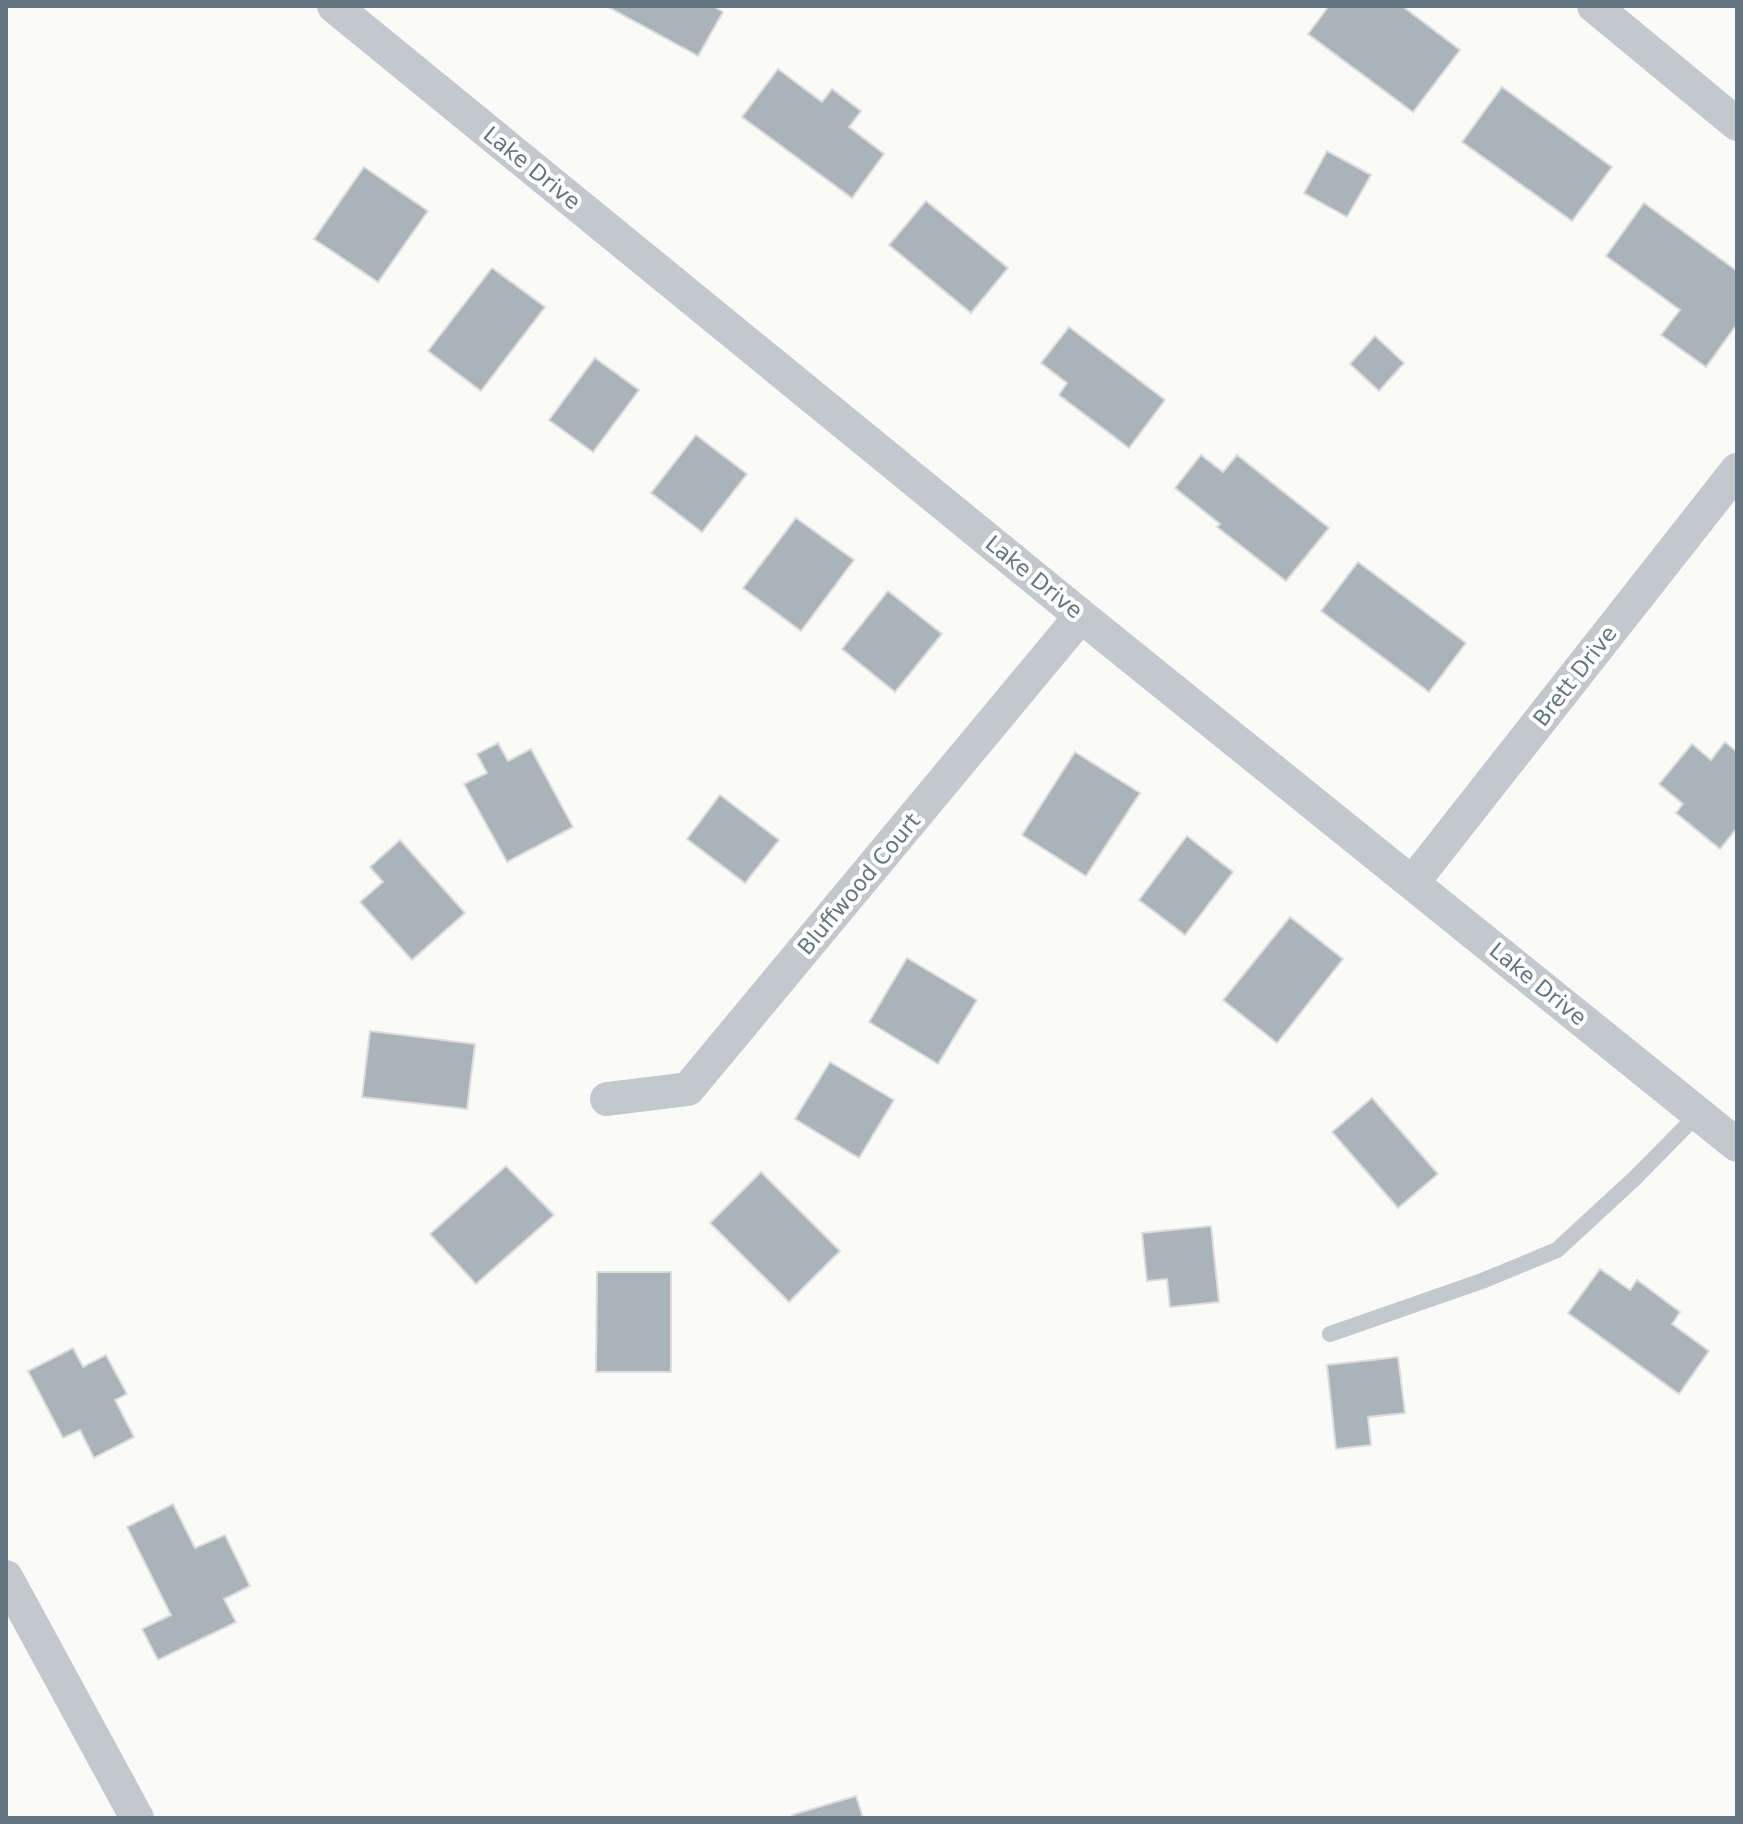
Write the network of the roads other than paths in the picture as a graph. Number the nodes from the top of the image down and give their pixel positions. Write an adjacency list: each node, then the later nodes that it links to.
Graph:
1 (334, 6): 5 (street, Lake Drive)
2 (1594, 6): 3 (street)
3 (1737, 124)
4 (1737, 470): 6 (street, Brett Drive)
5 (1081, 616): 6 (street, Lake Drive); 7 (street, Bluffwood Court)
6 (1413, 882): 8 (street, Lake Drive)
7 (607, 1099)
8 (1697, 1115): 9 (street, Lake Drive); 10 (lane)
9 (1737, 1145)
10 (1330, 1334)
11 (6, 1577): 12 (street)
12 (137, 1818)

